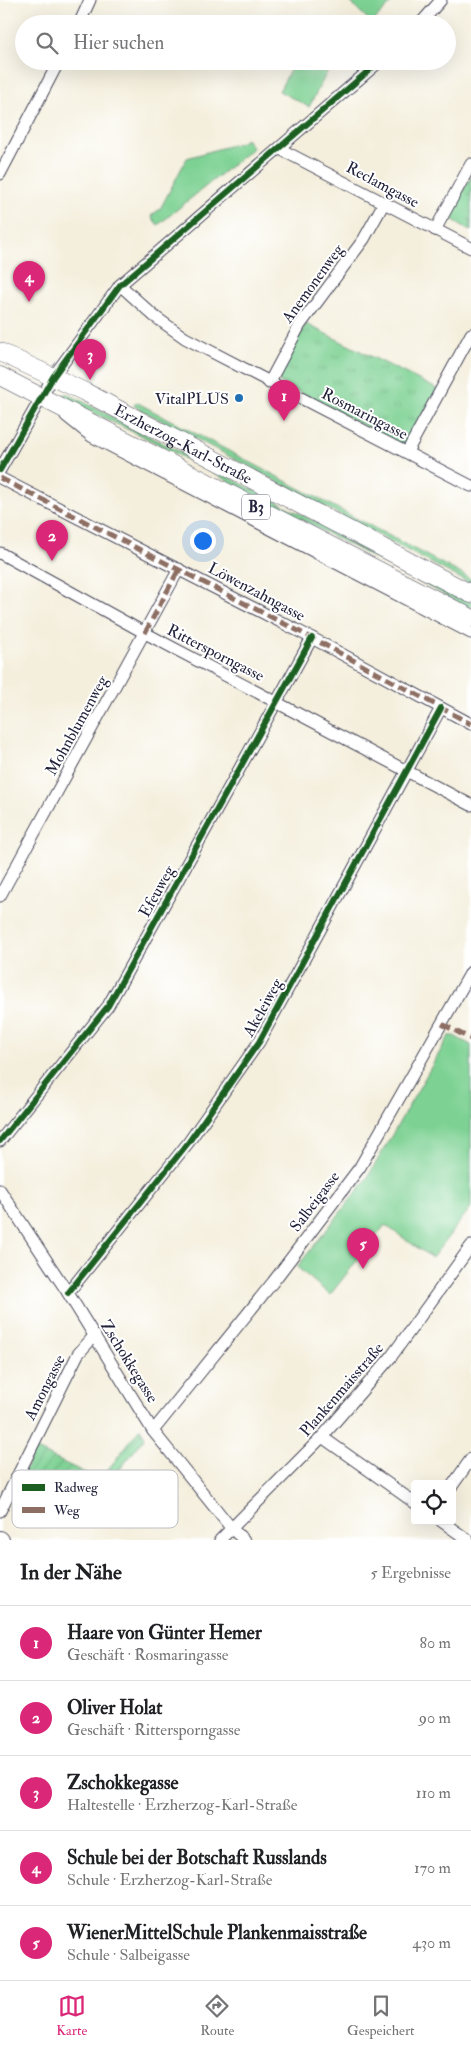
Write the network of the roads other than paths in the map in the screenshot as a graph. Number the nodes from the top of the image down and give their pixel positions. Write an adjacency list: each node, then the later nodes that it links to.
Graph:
1 (441, 0): 4 (street)
2 (86, 2): 3 (street)
3 (82, 15)
4 (428, 15)
5 (55, 70): 9 (street)
6 (370, 70): 7 (street)
7 (280, 148): 10 (street, Reclamgasse); 13 (street)
8 (471, 164): 11 (street)
9 (0, 174)
10 (384, 203): 11 (street, Reclamgasse); 18 (street, Anemonenweg)
11 (435, 230): 12 (street, Reclamgasse)
12 (471, 248)
13 (120, 285): 17 (street); 18 (street, Rosmaringasse)
14 (471, 334): 20 (street)
15 (0, 352): 17 (main road, Erzherzog-Karl-Straße / B3)
16 (0, 376): 19 (main road, Erzherzog-Karl-Straße / B3)
17 (53, 377): 19 (street); 26 (main road, Erzherzog-Karl-Straße / B3)
18 (269, 383): 20 (street, Rosmaringasse)
19 (41, 396): 21 (street); 27 (main road, Erzherzog-Karl-Straße / B3); 29 (street, Erzherzog-Karl-Straße)
20 (407, 452): 23 (street, Rosmaringasse)
21 (0, 470)
22 (0, 478): 25 (street, Löwenzahngasse)
23 (471, 486)
24 (0, 553): 28 (street, Rittersporngasse)
25 (179, 569): 28 (street, Mohnblumenweg); 30 (street, Löwenzahngasse)
26 (471, 594)
27 (471, 618)
28 (145, 633): 31 (street, Rittersporngasse); 36 (street, Mohnblumenweg)
29 (471, 633)
30 (312, 638): 31 (street, Efeuweg); 32 (street, Löwenzahngasse)
31 (277, 702): 34 (street, Rittersporngasse); 38 (street, Efeuweg)
32 (441, 708): 33 (street, Löwenzahngasse); 34 (street, Akeleiweg)
33 (471, 724)
34 (407, 772): 35 (street, Rittersporngasse); 41 (street, Akeleiweg)
35 (471, 805)
36 (0, 896)
37 (471, 972): 43 (street, Salbeigasse)
38 (0, 1141)
39 (0, 1190): 41 (street, Zschokkegasse)
40 (471, 1246): 44 (street, Plankenmaisstraße)
41 (68, 1293): 42 (street, Zschokkegasse)
42 (95, 1335): 43 (street, Zschokkegasse); 46 (street, Amongasse)
43 (154, 1431): 52 (street, Zschokkegasse)
44 (322, 1437): 49 (street); 52 (street, Plankenmaisstraße)
45 (471, 1459): 47 (street)
46 (20, 1470)
47 (456, 1480)
48 (12, 1487): 50 (street, Amongasse)
49 (411, 1500)
50 (0, 1511)
51 (447, 1525): 55 (street)
52 (232, 1529): 53 (street, Plankenmaisstraße); 54 (street, Zschokkegasse)
53 (220, 1540)
54 (244, 1540)
55 (468, 1540)

